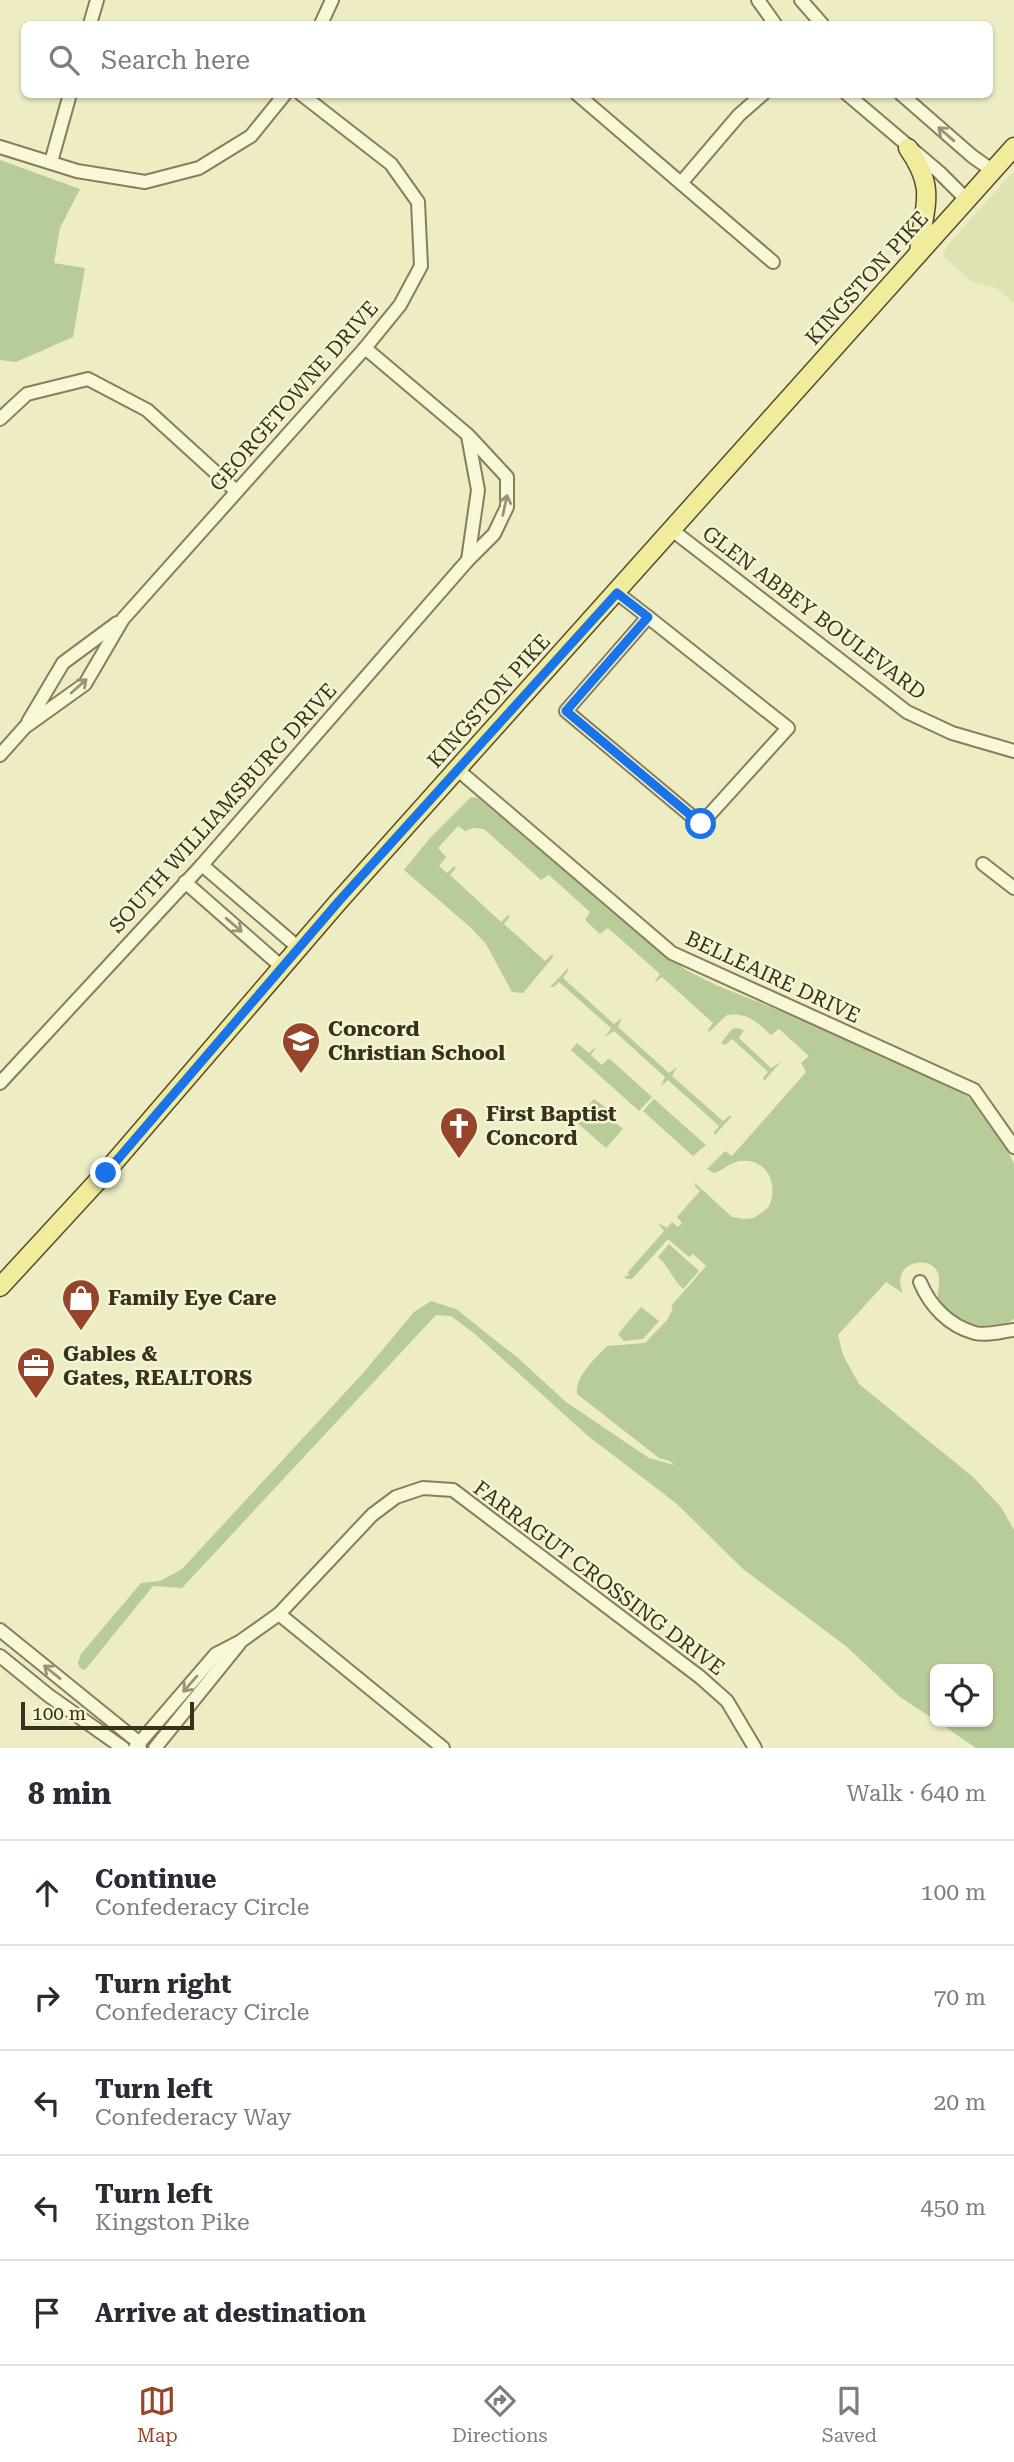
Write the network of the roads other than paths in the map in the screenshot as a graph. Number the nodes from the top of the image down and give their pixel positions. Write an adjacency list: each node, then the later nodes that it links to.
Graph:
1 (97, 0): 5 (street)
2 (332, 0): 6 (street)
3 (758, 0): 7 (street)
4 (801, 0): 8 (street)
5 (91, 21)
6 (322, 21)
7 (773, 21)
8 (819, 21)
9 (69, 98): 19 (street)
10 (282, 98): 19 (street)
11 (306, 98): 25 (street, GEORGETOWNE DRIVE)
12 (582, 98): 21 (street)
13 (759, 98): 21 (street)
14 (852, 98): 18 (street)
15 (906, 98): 20 (street, one-way to 15)
16 (0, 147): 19 (street)
17 (1014, 147): 20 (main road, KINGSTON PIKE)
18 (908, 148): 22 (street); 23 (main road)
19 (51, 162)
20 (993, 171): 22 (main road, KINGSTON PIKE)
21 (681, 183): 24 (street)
22 (967, 200): 23 (main road, KINGSTON PIKE)
23 (919, 253): 29 (main road, KINGSTON PIKE)
24 (773, 262)
25 (365, 348): 27 (street, SOUTH WILLIAMSBURG DRIVE); 28 (street, GEORGETOWNE DRIVE)
26 (0, 419): 28 (street)
27 (468, 435): 30 (street); 30 (street, SOUTH WILLIAMSBURG DRIVE, one-way to 27)
28 (236, 491): 33 (street, GEORGETOWNE DRIVE)
29 (672, 530): 31 (main road, KINGSTON PIKE); 35 (street, GLEN ABBEY BOULEVARD)
30 (468, 560): 39 (street, SOUTH WILLIAMSBURG DRIVE)
31 (617, 593): 32 (street); 37 (main road, KINGSTON PIKE)
32 (648, 617): 32 (street)
33 (123, 619): 34 (street, GEORGETOWNE DRIVE); 34 (street, GEORGETOWNE DRIVE, one-way to 33)
34 (25, 727): 36 (street, GEORGETOWNE DRIVE)
35 (1014, 751)
36 (0, 755)
37 (458, 770): 42 (main road, KINGSTON PIKE); 45 (street, BELLEAIRE DRIVE)
38 (983, 864): 41 (street)
39 (202, 865): 40 (street, SOUTH WILLIAMSBURG DRIVE); 42 (street)
40 (186, 882): 43 (street, one-way to 43); 44 (street, SOUTH WILLIAMSBURG DRIVE)
41 (1014, 888)
42 (300, 949): 43 (main road, KINGSTON PIKE)
43 (283, 968): 47 (main road, KINGSTON PIKE)
44 (1, 1081)
45 (1014, 1147)
46 (920, 1282): 48 (street)
47 (0, 1287)
48 (1014, 1330)
49 (279, 1614): 52 (street, FARRAGUT CROSSING DRIVE, one-way to 52); 56 (street); 57 (street, FARRAGUT CROSSING DRIVE)
50 (0, 1630): 53 (street, one-way to 50)
51 (0, 1656): 54 (street)
52 (176, 1711): 53 (street, FARRAGUT CROSSING DRIVE); 55 (street, FARRAGUT CROSSING DRIVE)
53 (138, 1747)
54 (123, 1748)
55 (155, 1748)
56 (443, 1748)
57 (755, 1748)

